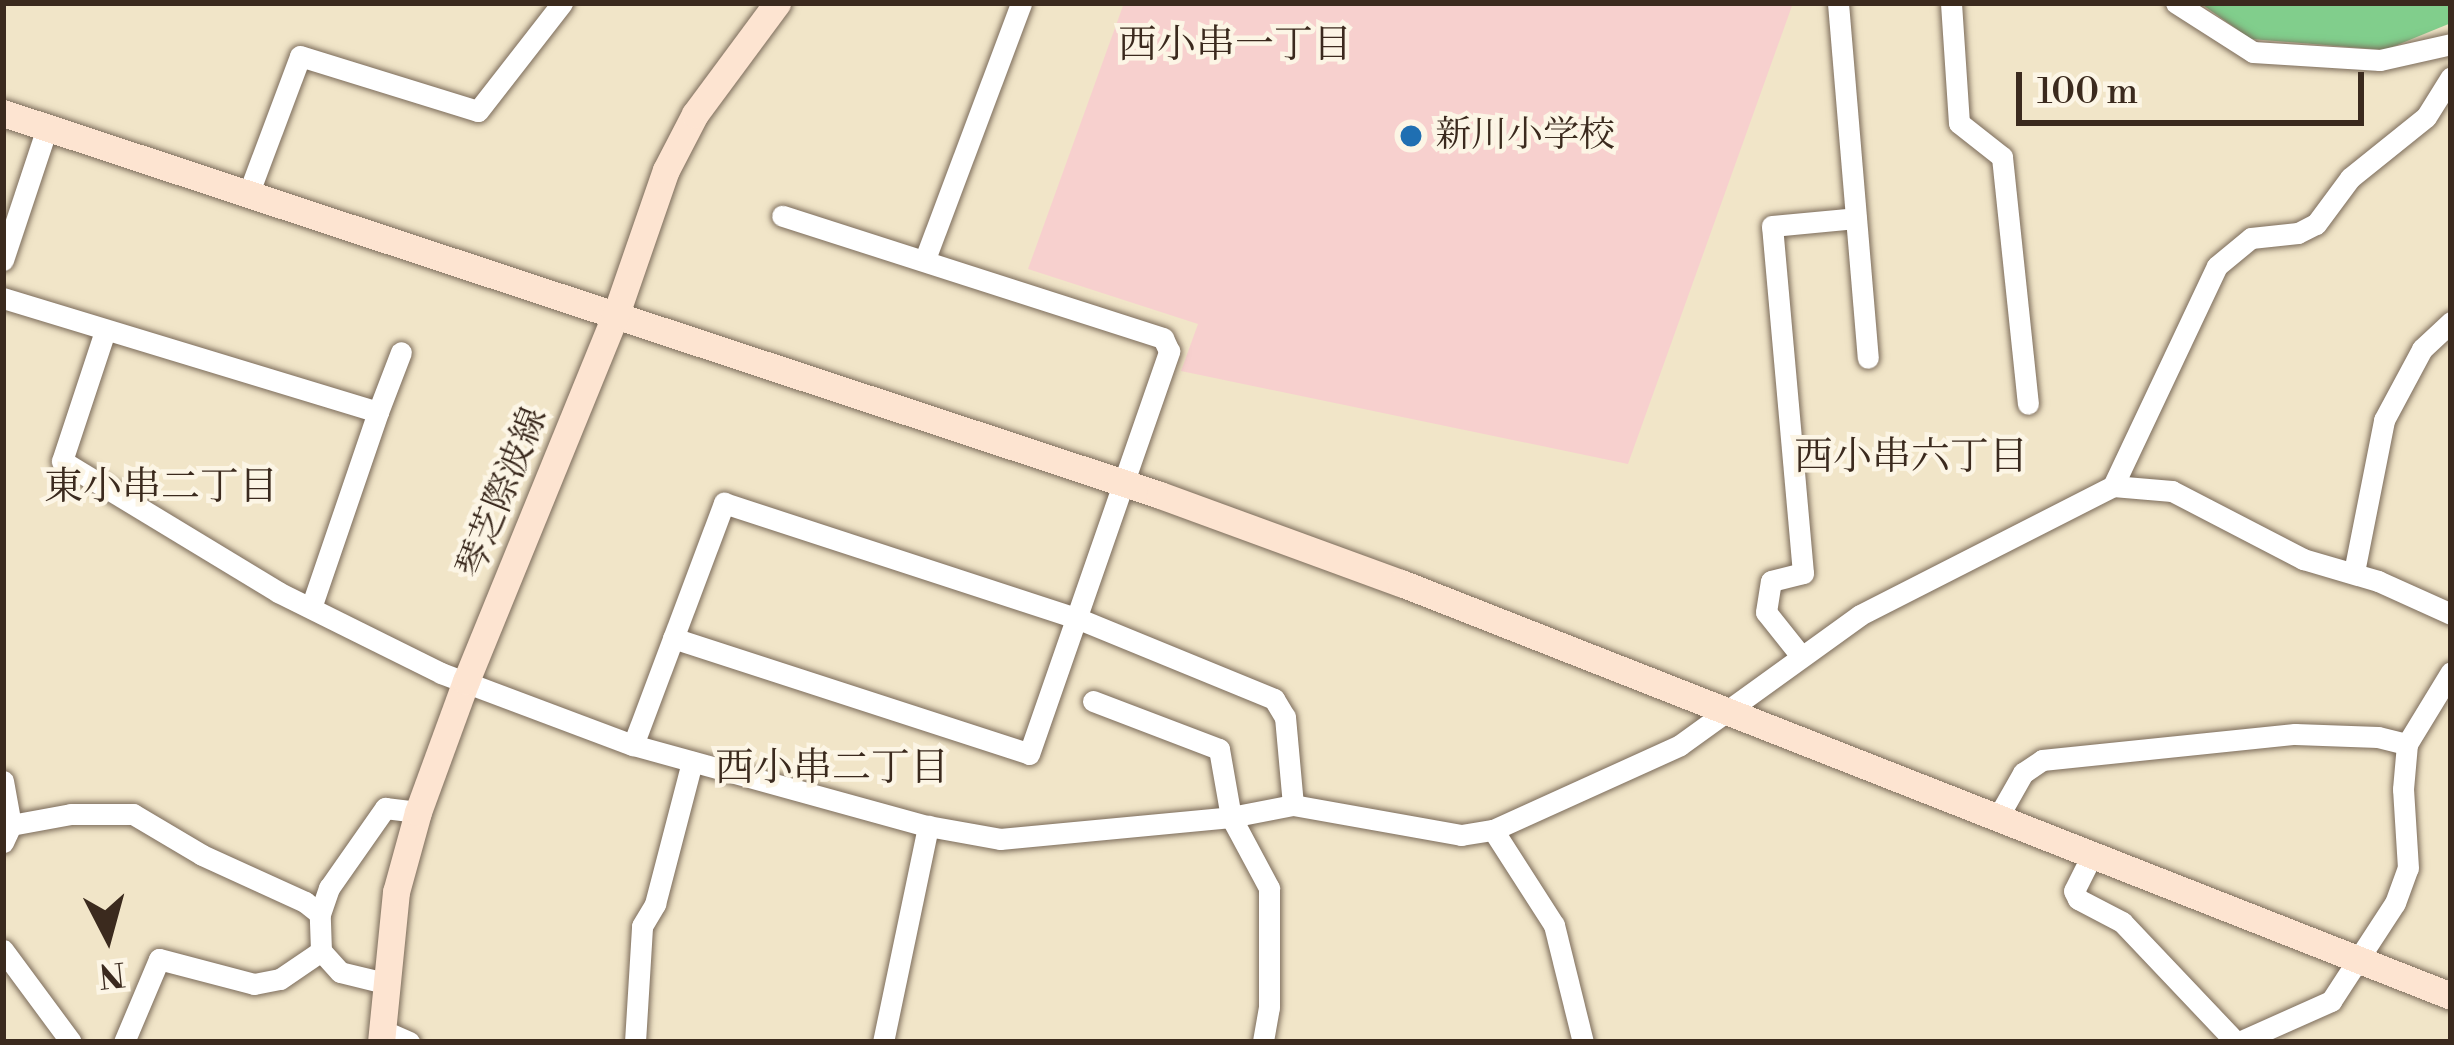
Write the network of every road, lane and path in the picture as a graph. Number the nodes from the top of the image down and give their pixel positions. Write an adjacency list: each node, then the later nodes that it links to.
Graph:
1 (562, 3): 11 (street)
2 (777, 3): 17 (street, 琴芝際波線)
3 (1021, 3): 14 (street)
4 (1838, 3): 13 (street)
5 (1951, 3): 22 (street)
6 (2176, 3): 7 (street)
7 (2451, 44)
8 (2451, 77): 25 (street)
9 (3, 113): 10 (street)
10 (47, 128): 11 (street); 15 (street)
11 (249, 192): 17 (street)
12 (782, 216): 14 (street)
13 (1856, 218): 21 (street); 31 (street)
14 (925, 259): 24 (street)
15 (3, 260)
16 (3, 298): 19 (street)
17 (616, 314): 24 (street); 33 (street, 琴芝際波線)
18 (2451, 322): 26 (street)
19 (105, 331): 23 (street); 27 (street)
20 (401, 352): 23 (street)
21 (1868, 358)
22 (2028, 404)
23 (378, 412): 27 (street)
24 (1125, 484): 29 (street); 35 (street)
25 (2113, 486): 26 (street); 31 (street)
26 (2354, 572): 28 (street)
27 (310, 608): 33 (street)
28 (2451, 614)
29 (1079, 619): 30 (street); 30 (street); 40 (street)
30 (673, 638): 37 (street)
31 (1801, 656): 35 (street)
32 (2451, 672): 36 (street)
33 (466, 681): 37 (street); 41 (street, 琴芝際波線)
34 (1093, 701): 42 (street)
35 (1726, 713): 43 (street); 45 (street)
36 (2407, 744): 43 (street); 51 (street)
37 (633, 745): 38 (street)
38 (692, 762): 44 (street); 58 (street)
39 (3, 781): 46 (street)
40 (1293, 805): 42 (street); 45 (street)
41 (418, 812): 48 (street); 52 (street, 琴芝際波線)
42 (1231, 817): 44 (street); 60 (street)
43 (1997, 817): 47 (street)
44 (928, 826): 59 (street)
45 (1493, 830): 61 (street)
46 (7, 833): 48 (street)
47 (2092, 855): 51 (street); 62 (street)
48 (320, 914): 50 (street)
49 (3, 950): 55 (street)
50 (321, 951): 52 (street); 56 (street)
51 (2361, 960): 53 (street); 62 (street)
52 (385, 982): 54 (street, 琴芝際波線)
53 (2451, 997)
54 (381, 1036): 57 (street)
55 (71, 1042)
56 (124, 1042)
57 (409, 1042)
58 (635, 1042)
59 (883, 1042)
60 (1263, 1042)
61 (1583, 1042)
62 (2237, 1042)

